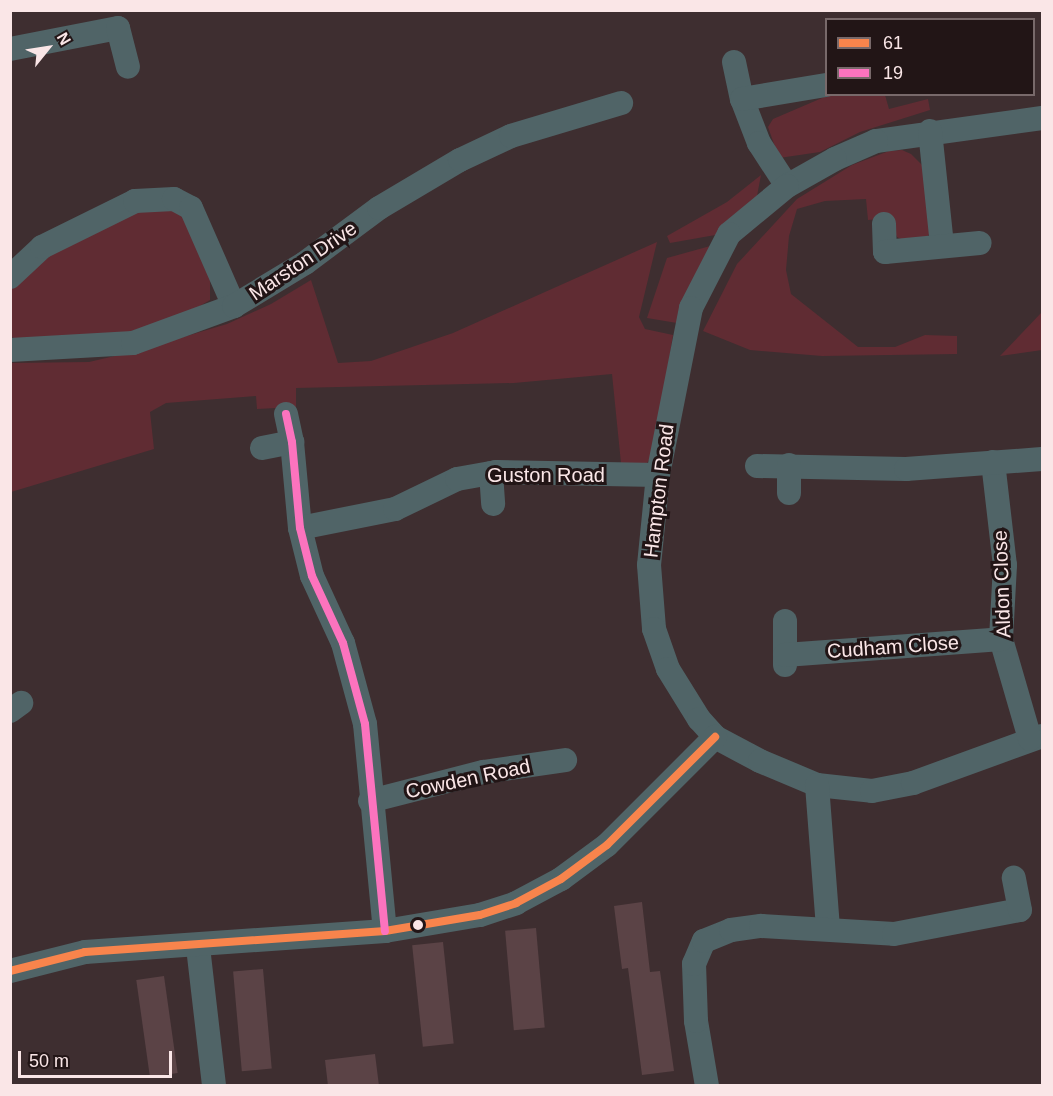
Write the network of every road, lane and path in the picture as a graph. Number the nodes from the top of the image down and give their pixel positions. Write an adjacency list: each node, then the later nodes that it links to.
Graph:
1 (10, 49): 3 (street)
2 (734, 62): 5 (street)
3 (128, 67)
4 (825, 85): 5 (street)
5 (742, 99): 9 (street)
6 (621, 103): 14 (street, Marston Drive)
7 (1042, 118): 8 (street, Hampton Road)
8 (930, 131): 9 (street, Hampton Road); 12 (street)
9 (787, 186): 24 (street, Hampton Road)
10 (884, 224): 12 (street)
11 (980, 243): 12 (street)
12 (942, 245)
13 (10, 277): 14 (street)
14 (234, 306): 15 (street, Marston Drive)
15 (10, 350)
16 (286, 414): 17 (street)
17 (292, 442): 18 (street); 27 (street)
18 (262, 448)
19 (1042, 459): 20 (street)
20 (993, 462): 21 (street); 29 (street, Aldon Close)
21 (789, 465): 22 (street); 25 (street)
22 (757, 466)
23 (492, 473): 24 (street, Guston Road); 26 (street); 27 (street, Guston Road)
24 (657, 475): 30 (street, Hampton Road)
25 (789, 493)
26 (493, 504)
27 (300, 528): 34 (street)
28 (785, 621): 29 (street, Cudham Close)
29 (1001, 639): 31 (street, Aldon Close)
30 (715, 737): 33 (street, Hampton Road); 37 (street)
31 (1036, 737): 33 (street, Hampton Road)
32 (565, 760): 34 (street, Cowden Road)
33 (817, 785): 36 (street)
34 (370, 801): 37 (street)
35 (1014, 878): 36 (street)
36 (828, 927): 41 (street)
37 (385, 931): 38 (street)
38 (198, 947): 39 (street); 40 (street)
39 (10, 971)
40 (214, 1086)
41 (707, 1086)

